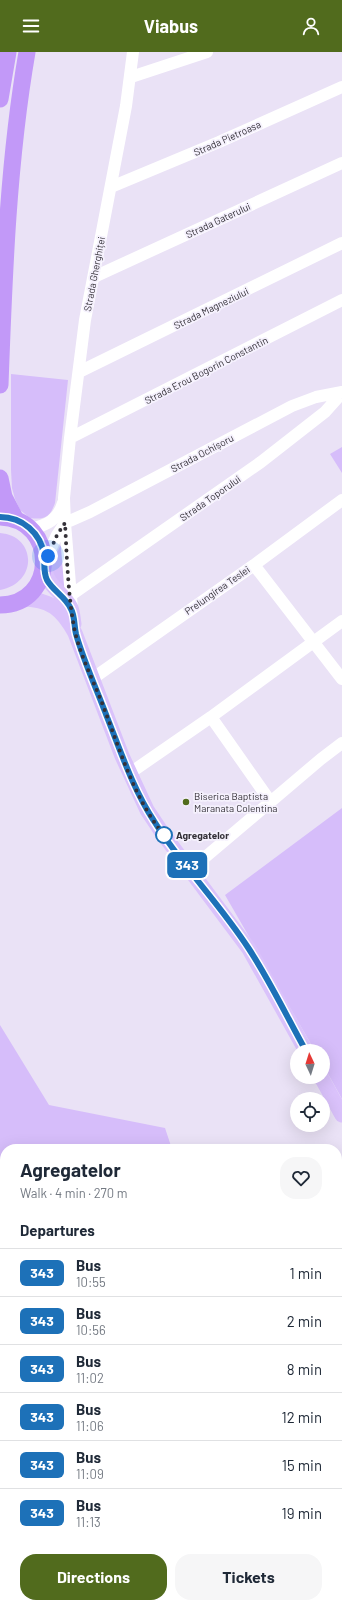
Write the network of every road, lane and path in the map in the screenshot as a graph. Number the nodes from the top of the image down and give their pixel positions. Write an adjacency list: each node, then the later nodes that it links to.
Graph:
1 (8, 52): 7 (highway)
2 (27, 52): 14 (highway)
3 (133, 52): 5 (street, Strada Gherghiței)
4 (207, 52): 5 (street)
5 (130, 77): 9 (street, Strada Gherghiței)
6 (342, 87): 9 (street, Strada Pietroasa)
7 (0, 99)
8 (342, 163): 11 (street, Strada Gaterului)
9 (111, 187): 11 (street, Strada Gherghiței)
10 (342, 243): 13 (street, Strada Magneziului)
11 (94, 277): 13 (street, Strada Gherghiței)
12 (342, 300): 16 (street, Strada Erou Bogorin Constantin)
13 (79, 372): 16 (street, Strada Gherghiței)
14 (0, 385)
15 (342, 392): 21 (street, Strada Ochișoru); 25 (street, Strada Toporului)
16 (70, 438): 18 (street, Strada Gherghiței)
17 (0, 478): 20 (highway)
18 (64, 498): 21 (street, Strada Gherghiței); 22 (street, Strada Gherghiței)
19 (342, 500): 24 (street, Prelungirea Teslei)
20 (8, 518): 22 (highway)
21 (65, 523): 23 (street); 25 (street, Strada Gherghiței)
22 (31, 529): 23 (highway)
23 (44, 565): 26 (highway); 28 (main road, Strada Gherghiței)
24 (254, 565): 31 (street); 32 (street, Prelungirea Teslei)
25 (71, 595): 28 (street, Strada Gherghiței)
26 (22, 599): 27 (highway); 30 (main road, Strada Gherghiței)
27 (0, 605)
28 (72, 610): 30 (main road, Strada Gherghiței)
29 (342, 621): 31 (street)
30 (75, 633): 32 (main road, Strada Gherghiței)
31 (314, 642): 33 (street); 34 (street)
32 (92, 679): 36 (main road, Strada Gherghiței)
33 (342, 679)
34 (211, 717): 36 (street); 37 (street)
35 (342, 743): 37 (street)
36 (130, 773): 38 (main road, Strada Gherghiței)
37 (270, 801): 38 (street)
38 (190, 870): 39 (main road, Strada Gherghiței)
39 (302, 1044)
40 (325, 1084): 41 (main road)
41 (342, 1115)

